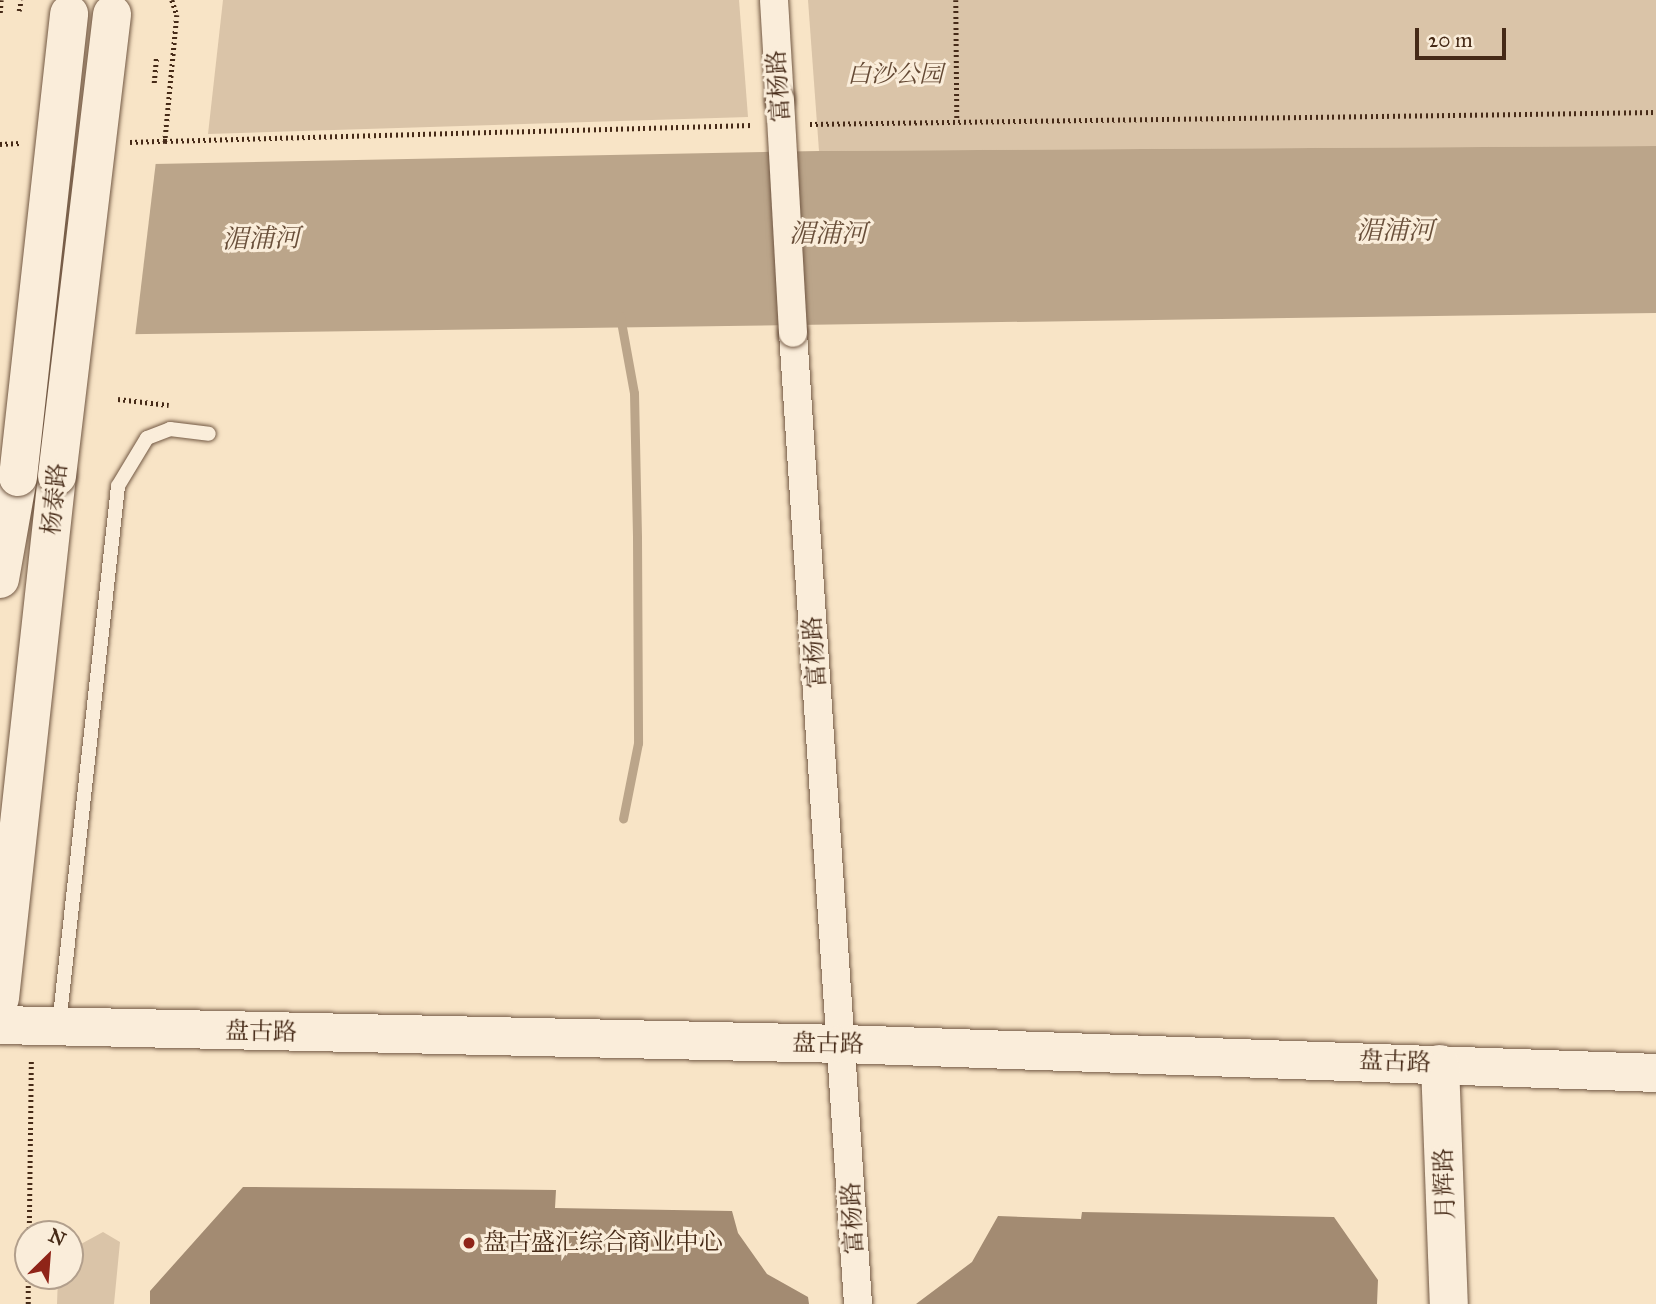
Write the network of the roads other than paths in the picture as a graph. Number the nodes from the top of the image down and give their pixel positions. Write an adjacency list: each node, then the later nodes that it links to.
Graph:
1 (774, 0): 9 (street, 富杨路, bridge)
2 (69, 7): 5 (street, 杨泰路, bridge)
3 (113, 7): 6 (street, 杨泰路, bridge)
4 (209, 434): 8 (lane)
5 (0, 579)
6 (0, 998)
7 (0, 1025): 8 (street, 盘古路)
8 (59, 1027): 9 (street, 盘古路)
9 (843, 1044): 10 (street, 盘古路); 12 (street, 富杨路)
10 (1440, 1064): 11 (street, 盘古路); 13 (street, 月辉路)
11 (1656, 1073)
12 (858, 1304)
13 (1449, 1304)

